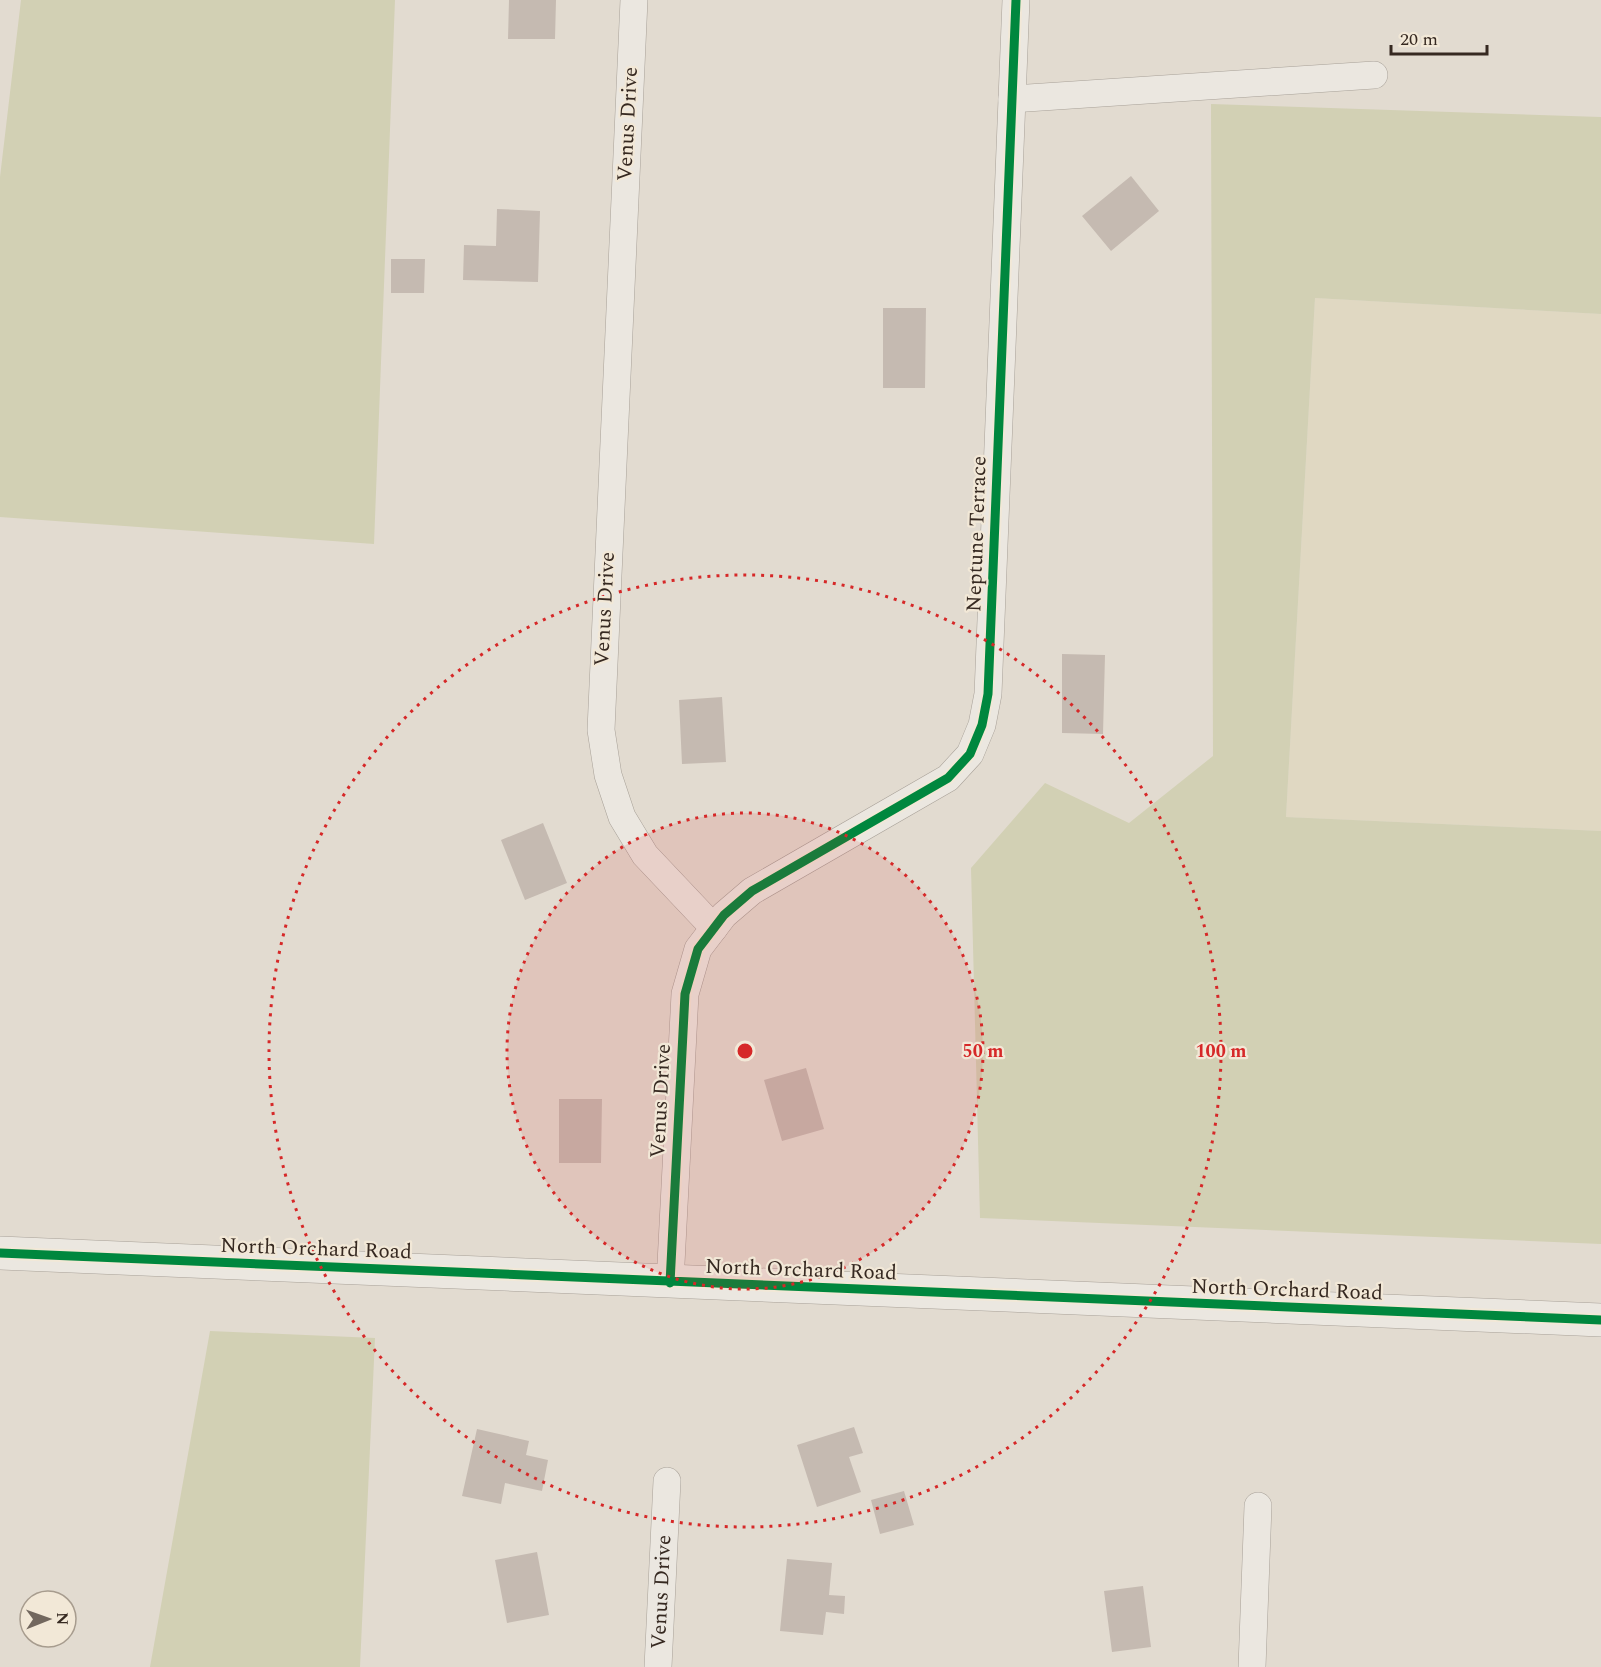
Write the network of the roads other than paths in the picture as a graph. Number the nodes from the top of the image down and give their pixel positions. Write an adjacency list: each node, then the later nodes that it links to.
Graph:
1 (634, 0): 5 (street, Venus Drive)
2 (1016, 0): 4 (street, Neptune Terrace)
3 (1374, 75): 4 (street)
4 (1012, 99): 5 (street, Neptune Terrace)
5 (714, 928): 7 (street, Venus Drive)
6 (0, 1253): 7 (street, North Orchard Road)
7 (670, 1283): 8 (street, North Orchard Road)
8 (1601, 1320)
9 (667, 1482): 11 (street, Venus Drive)
10 (1258, 1506): 12 (street)
11 (658, 1667)
12 (1252, 1667)

